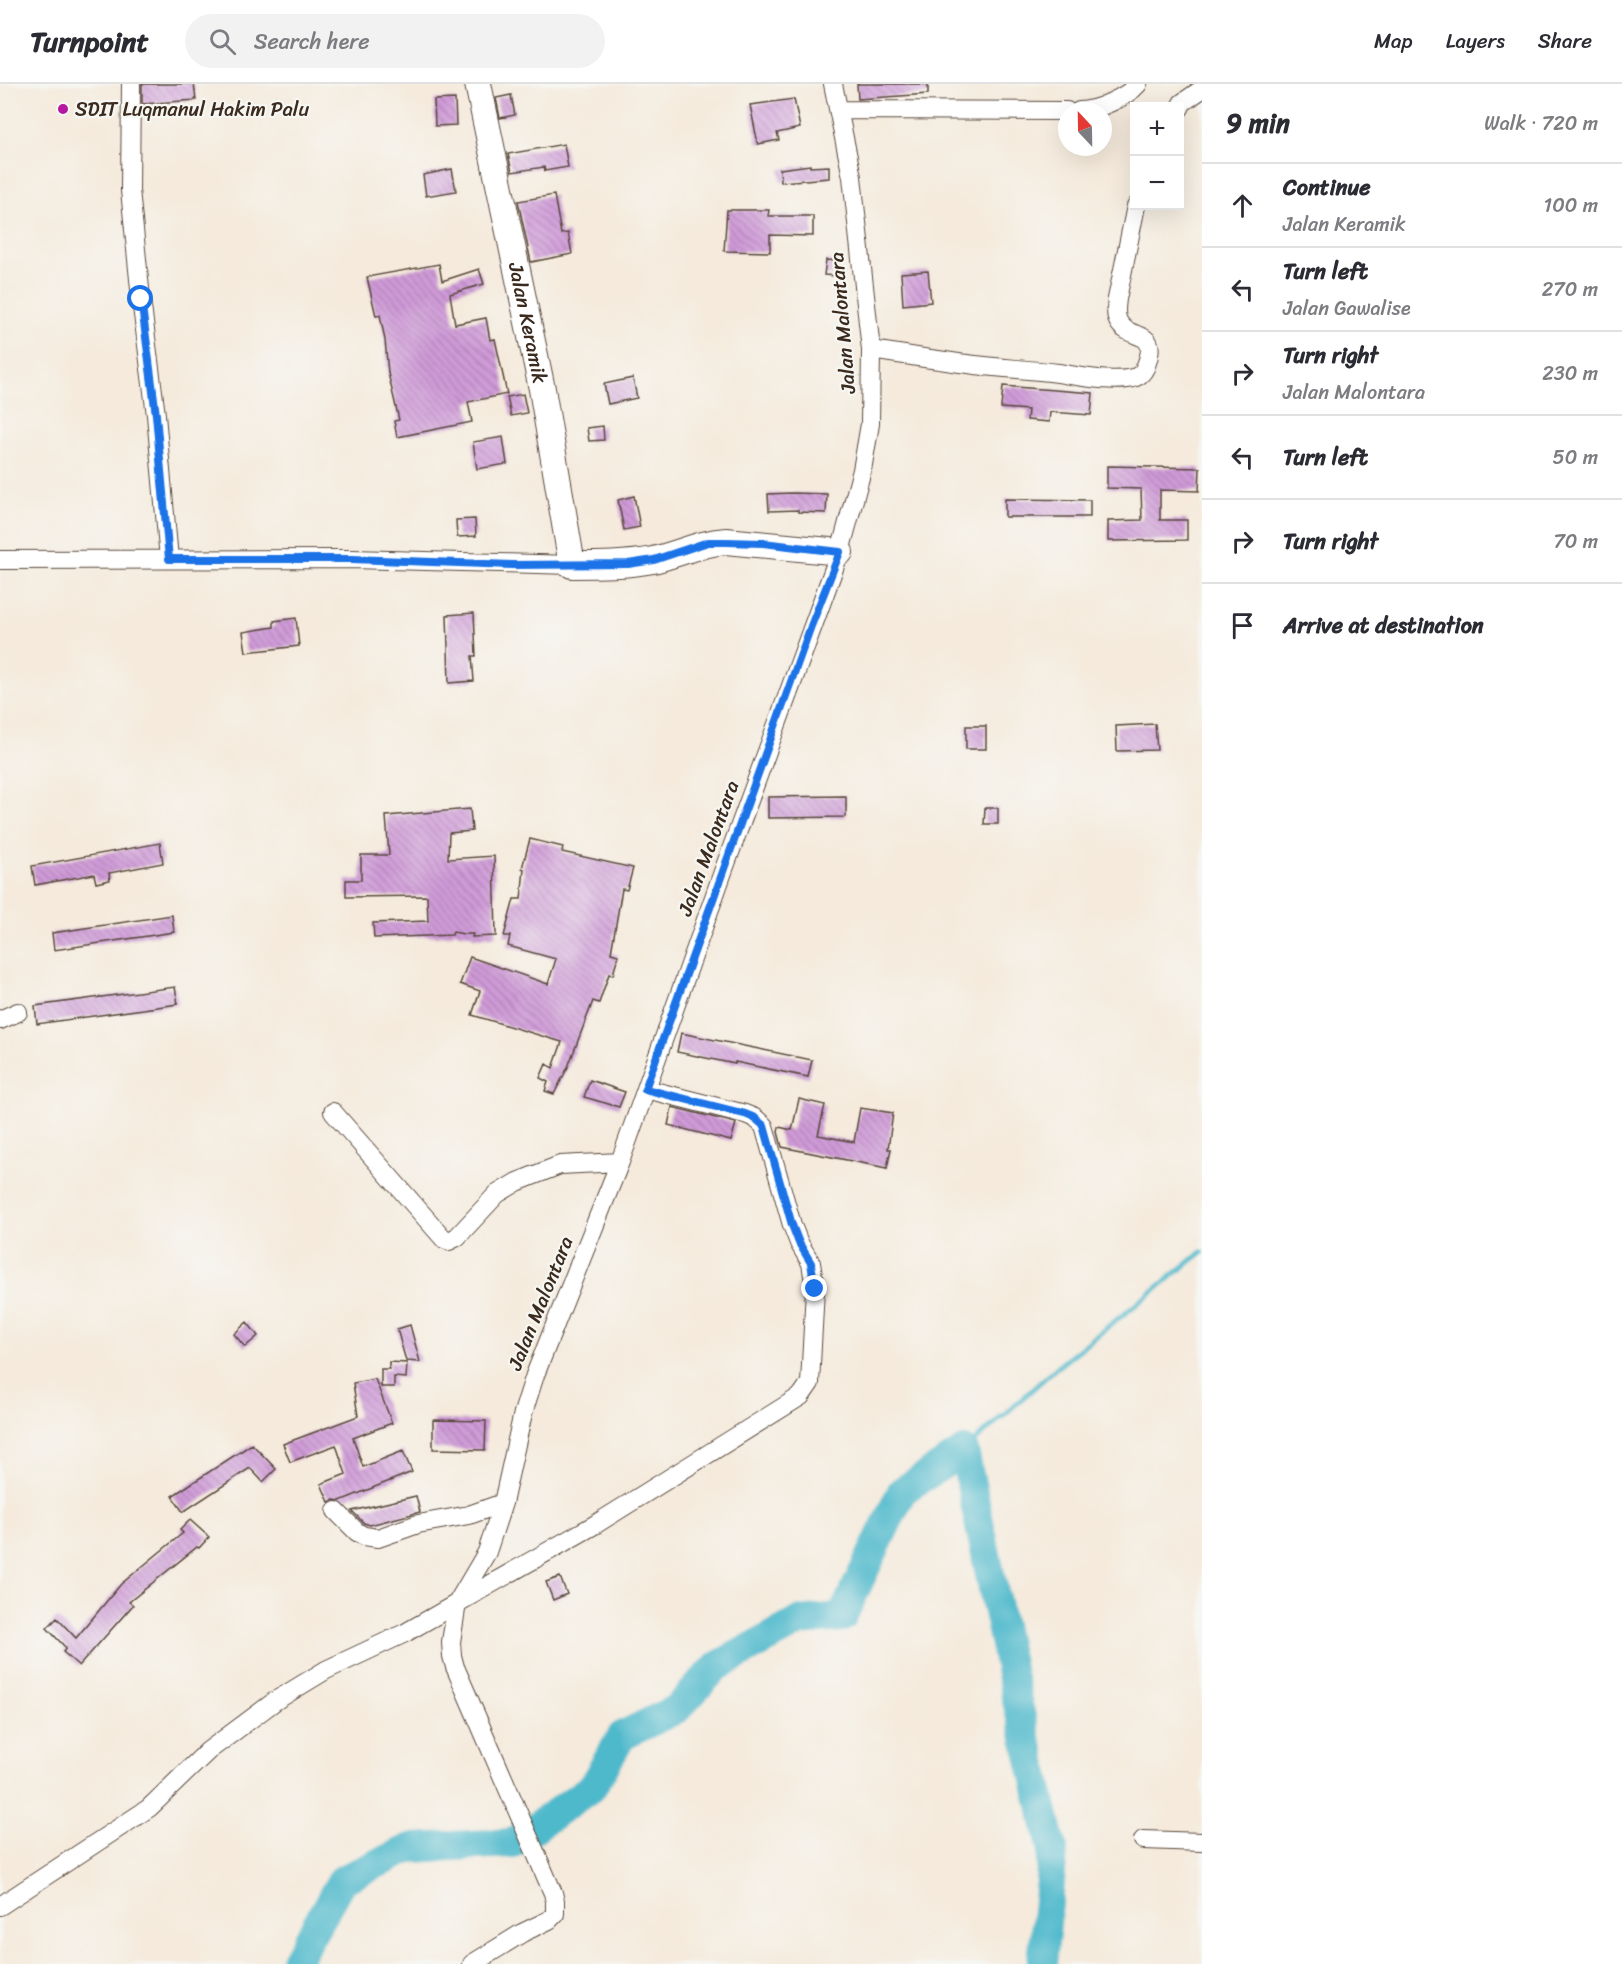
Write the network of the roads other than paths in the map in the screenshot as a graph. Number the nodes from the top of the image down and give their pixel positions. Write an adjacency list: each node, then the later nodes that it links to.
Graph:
1 (131, 84): 13 (street)
2 (478, 84): 15 (street, Jalan Keramik)
3 (832, 84): 8 (street, Jalan Malontara)
4 (1138, 84): 6 (street)
5 (1202, 89): 7 (street)
6 (1110, 102)
7 (1183, 102)
8 (839, 110): 9 (street); 11 (street, Jalan Malontara)
9 (1058, 111)
10 (1135, 210): 11 (street)
11 (871, 350): 12 (street, Jalan Malontara)
12 (840, 552): 15 (street); 18 (street, Jalan Malontara)
13 (169, 559): 14 (street); 15 (street)
14 (0, 560)
15 (572, 565)
16 (18, 1012): 17 (street)
17 (0, 1020)
18 (645, 1089): 20 (street, Jalan Malontara); 23 (street)
19 (333, 1112): 20 (street)
20 (620, 1162): 21 (street, Jalan Malontara)
21 (503, 1503): 22 (street); 23 (street, Jalan Malontara)
22 (336, 1511)
23 (457, 1604): 26 (street); 27 (street)
24 (1143, 1840): 25 (street)
25 (1202, 1842)
26 (0, 1906)
27 (472, 1964)

